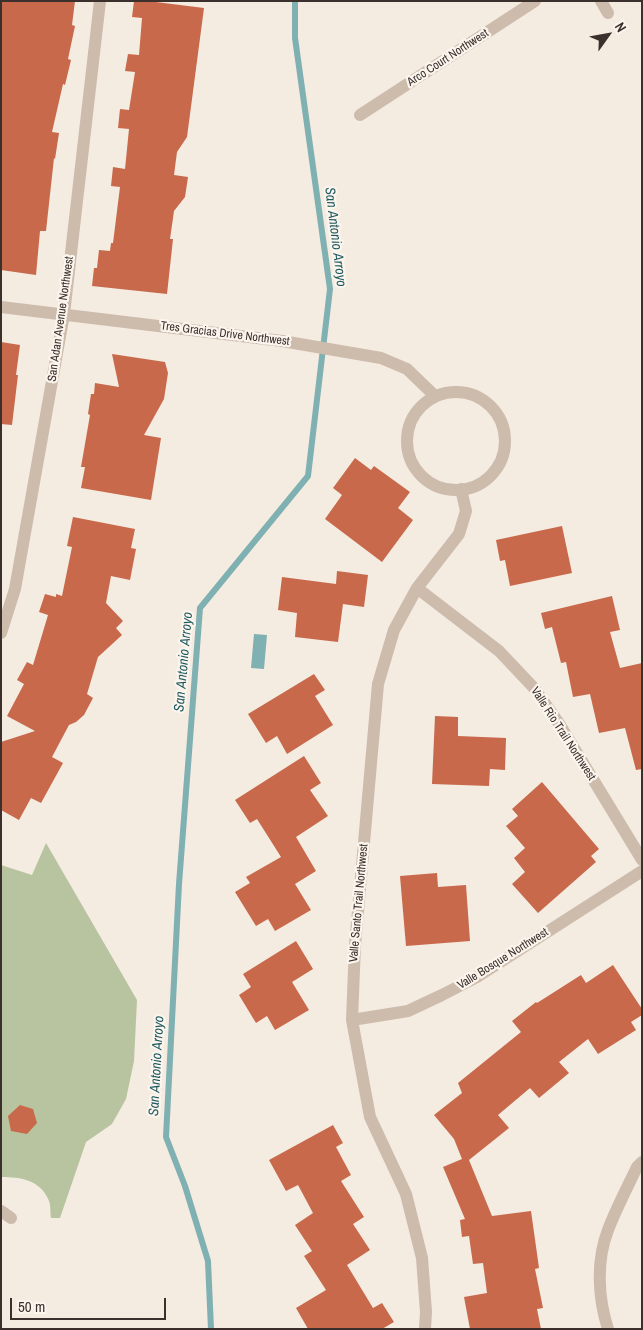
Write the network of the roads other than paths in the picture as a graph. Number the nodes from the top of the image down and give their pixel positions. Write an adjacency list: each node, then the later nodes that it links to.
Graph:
1 (100, 1): 7 (street, San Adan Avenue Northwest)
2 (535, 1): 5 (street, Arco Court Northwest)
3 (601, 1): 4 (street)
4 (608, 13)
5 (360, 115)
6 (1, 307): 7 (street, Tres Gracias Drive Northwest)
7 (64, 314): 8 (street, Tres Gracias Drive Northwest); 11 (street, San Adan Avenue Northwest)
8 (435, 396): 9 (street); 9 (street)
9 (461, 490): 10 (street, Valle Santo Trail Northwest)
10 (417, 588): 12 (street, Valle Rio Trail Northwest); 14 (street, Valle Santo Trail Northwest)
11 (1, 633)
12 (642, 860)
13 (642, 871): 14 (street, Valle Bosque Northwest)
14 (352, 1020): 16 (street, Valle Santo Trail Northwest)
15 (642, 1162): 17 (street)
16 (425, 1329)
17 (608, 1329)

